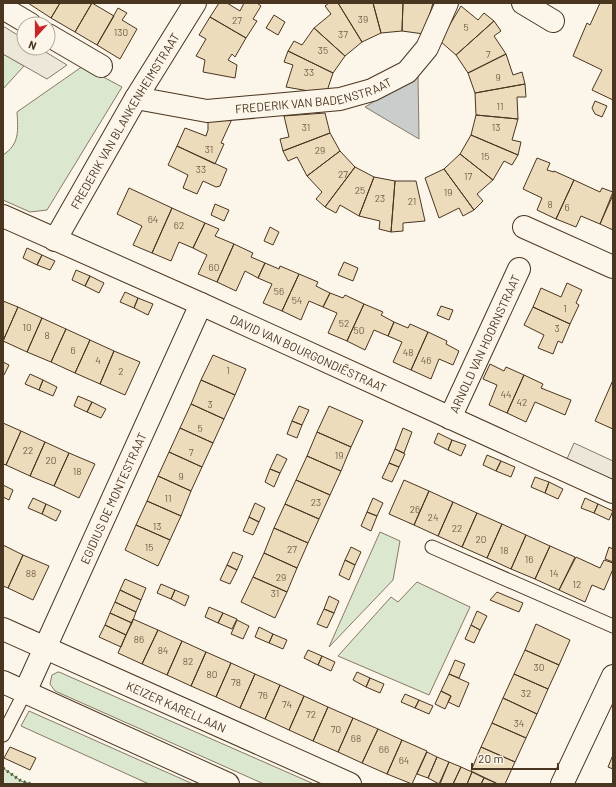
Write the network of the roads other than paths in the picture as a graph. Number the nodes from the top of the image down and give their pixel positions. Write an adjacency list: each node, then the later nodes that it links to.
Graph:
1 (195, 3): 9 (street, FREDERIK VAN BLANKENHEIMSTRAAT)
2 (447, 3): 9 (street, FREDERIK VAN BADENSTRAAT)
3 (522, 3): 6 (street)
4 (3, 8): 5 (street)
5 (16, 16)
6 (553, 21)
7 (56, 40): 8 (street)
8 (101, 66)
9 (136, 98): 12 (street, FREDERIK VAN BLANKENHEIMSTRAAT)
10 (3, 216): 12 (street, DAVID VAN BOURGONDIËSTRAAT)
11 (524, 227): 13 (street)
12 (55, 240): 15 (street, DAVID VAN BOURGONDIËSTRAAT)
13 (613, 267)
14 (519, 269): 16 (street, ARNOLD VAN HOORNSTRAAT)
15 (201, 304): 16 (street, DAVID VAN BOURGONDIËSTRAAT); 21 (street, EGIDIUS DE MONTESTRAAT)
16 (450, 418): 17 (street, DAVID VAN BOURGONDIËSTRAAT)
17 (613, 492)
18 (432, 547): 19 (lane)
19 (613, 626)
20 (3, 629): 21 (street, KEIZER KARELLAAN)
21 (45, 648): 24 (street, EGIDIUS DE MONTESTRAAT); 27 (street, KEIZER KARELLAAN)
22 (613, 676): 28 (street)
23 (3, 682): 24 (street)
24 (25, 692): 25 (lane); 26 (street)
25 (3, 735)
26 (228, 784)
27 (350, 784)
28 (562, 784)

